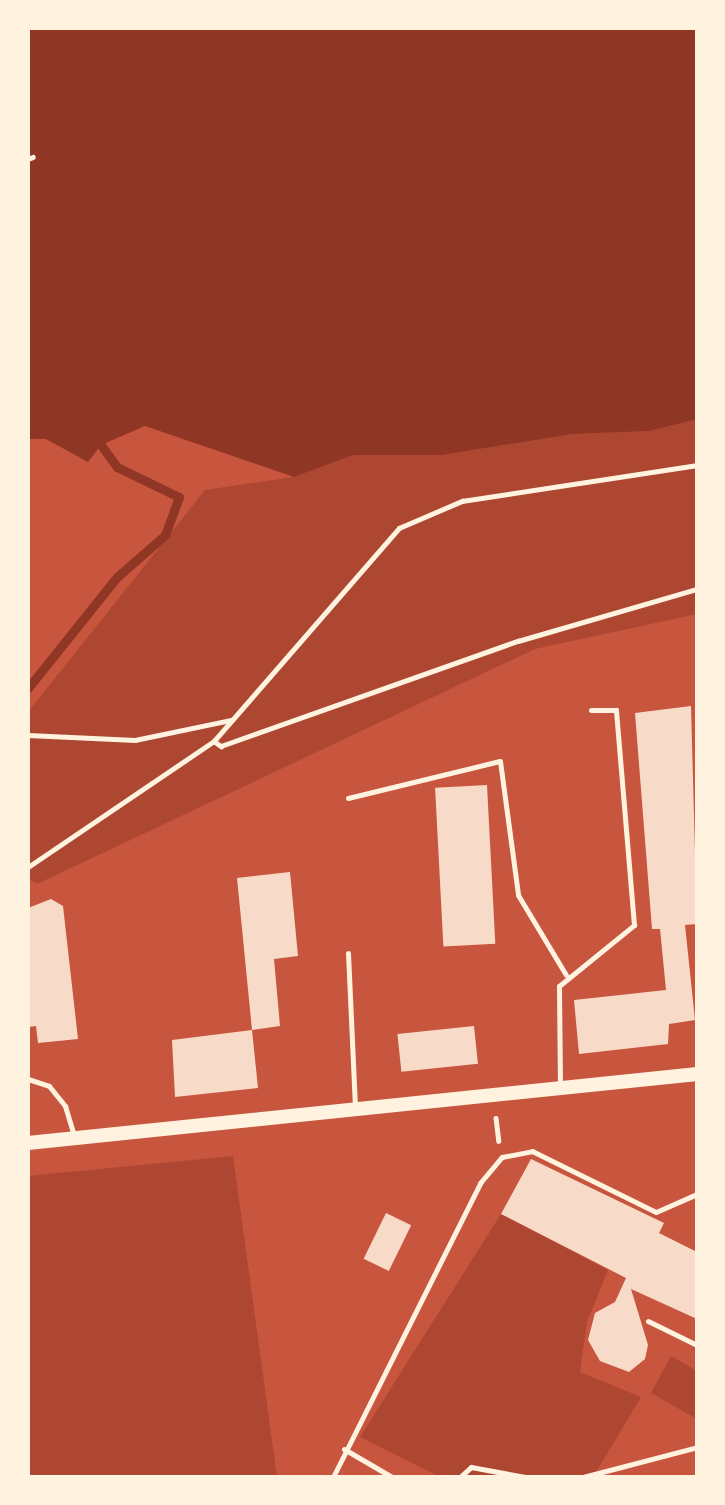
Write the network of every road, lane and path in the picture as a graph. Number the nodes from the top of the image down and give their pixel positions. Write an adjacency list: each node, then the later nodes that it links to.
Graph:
1 (697, 465): 4 (path)
2 (697, 589): 6 (path)
3 (591, 710): 10 (lane)
4 (232, 720): 5 (path); 6 (path)
5 (30, 735)
6 (214, 741): 8 (path)
7 (348, 798): 10 (lane)
8 (28, 867)
9 (348, 953): 14 (lane)
10 (566, 975): 13 (lane)
11 (697, 1074): 13 (main road)
12 (28, 1079): 15 (lane)
13 (560, 1088): 14 (main road)
14 (355, 1108): 15 (main road)
15 (75, 1138): 16 (main road)
16 (28, 1143)
17 (697, 1194): 21 (lane)
18 (648, 1321): 19 (lane)
19 (697, 1345)
20 (697, 1447): 26 (lane)
21 (344, 1449): 22 (lane); 23 (lane)
22 (333, 1477)
23 (392, 1477)
24 (460, 1477): 25 (lane)
25 (525, 1477)
26 (583, 1477)

